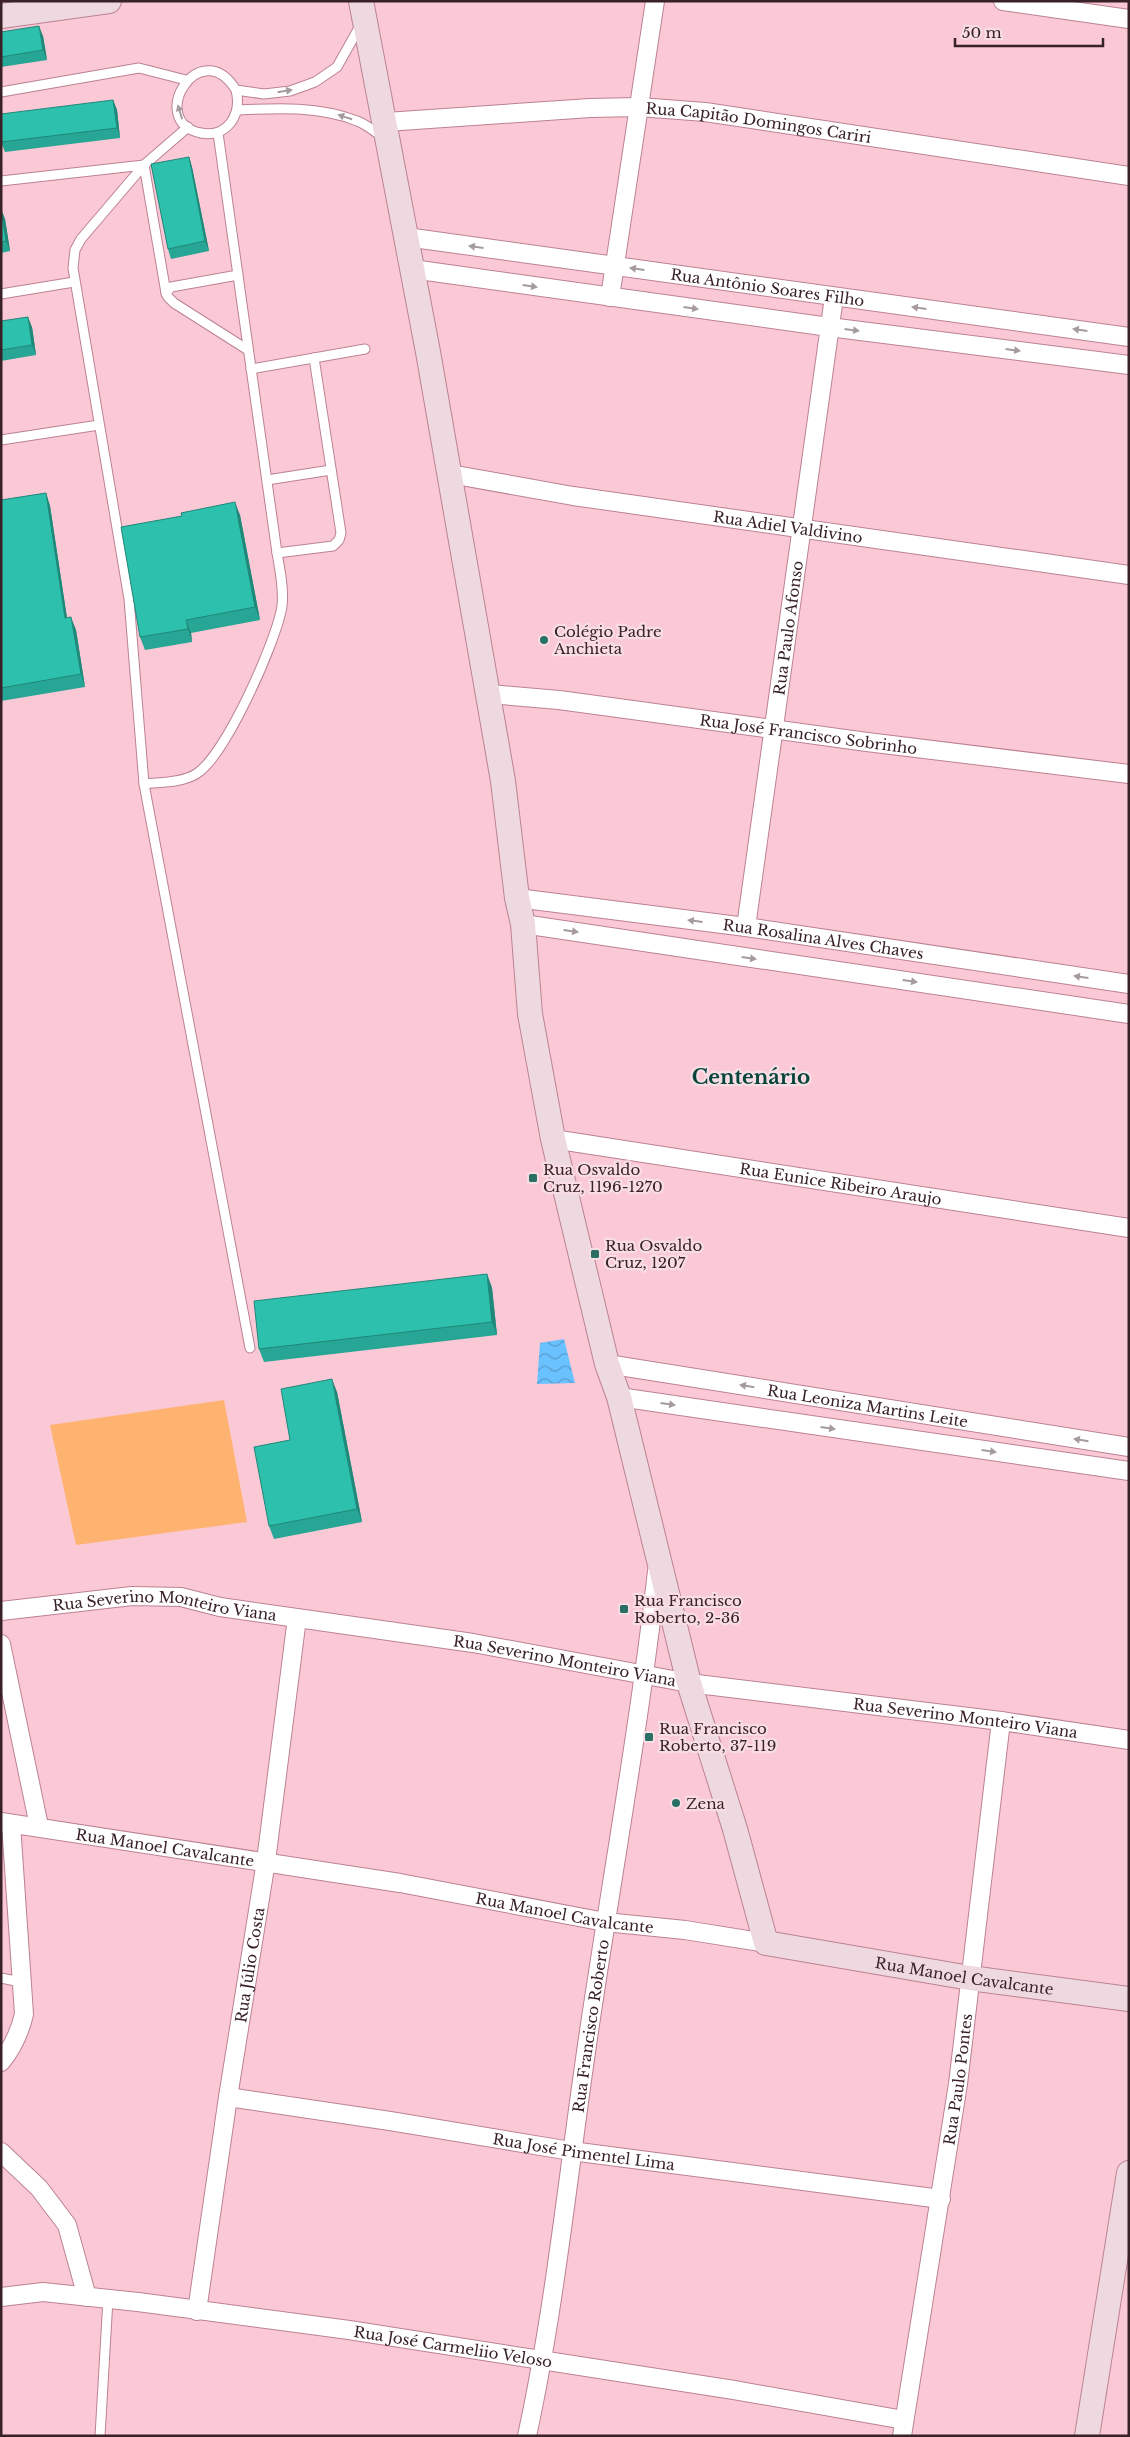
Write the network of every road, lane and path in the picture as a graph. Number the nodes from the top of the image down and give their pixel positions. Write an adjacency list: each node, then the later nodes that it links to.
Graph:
1 (109, 1): 5 (street)
2 (655, 1): 10 (street)
3 (1003, 1): 6 (street)
4 (363, 9): 8 (lane, one-way to 4); 13 (street)
5 (1, 16)
6 (1129, 19)
7 (186, 80): 8 (lane); 9 (lane); 12 (lane, one-way to 7)
8 (236, 90): 11 (lane)
9 (1, 92)
10 (639, 107): 13 (street, Rua Capitão Domingos Cariri); 16 (street, Rua Capitão Domingos Cariri); 19 (street)
11 (238, 110): 13 (lane, one-way to 11); 14 (lane)
12 (188, 127): 14 (lane); 15 (lane)
13 (387, 131): 18 (street)
14 (218, 132): 21 (lane)
15 (144, 165): 17 (lane); 22 (lane); 23 (lane)
16 (1129, 176)
17 (1, 181)
18 (406, 237): 19 (street, Rua Antônio Soares Filho, one-way to 18); 20 (street)
19 (615, 266): 25 (street); 26 (street, Rua Antônio Soares Filho, one-way to 19)
20 (412, 270): 25 (street, Rua Antônio Soares Filho, one-way to 25); 37 (street)
21 (238, 275): 23 (lane); 29 (lane)
22 (74, 282): 24 (lane); 34 (lane)
23 (166, 292): 29 (lane)
24 (1, 294)
25 (610, 297): 27 (street, Rua Antônio Soares Filho, one-way to 27)
26 (834, 297): 27 (street, Rua Paulo Afonso); 28 (street, Rua Antônio Soares Filho, one-way to 26)
27 (829, 327): 32 (street, Rua Antônio Soares Filho, one-way to 32); 39 (street, Rua Paulo Afonso)
28 (1129, 336)
29 (248, 350): 33 (lane)
30 (365, 350): 31 (lane)
31 (314, 358): 33 (lane); 36 (lane)
32 (1129, 365)
33 (251, 369): 38 (lane)
34 (99, 425): 35 (lane); 45 (lane)
35 (1, 440)
36 (331, 470): 38 (lane); 40 (lane)
37 (450, 474): 39 (street, Rua Adiel Valdivino); 42 (street)
38 (267, 480): 40 (lane)
39 (802, 528): 41 (street, Rua Adiel Valdivino); 43 (street, Rua Paulo Afonso)
40 (277, 553): 45 (lane)
41 (1129, 575)
42 (488, 694): 43 (street, Rua José Francisco Sobrinho); 46 (street)
43 (774, 729): 44 (street, Rua José Francisco Sobrinho); 48 (street, Rua Paulo Afonso)
44 (1129, 774)
45 (144, 784): 53 (lane)
46 (517, 898): 47 (street); 48 (street, Rua Rosalina Alves Chaves, one-way to 46)
47 (523, 924): 50 (street, Rua Rosalina Alves Chaves, one-way to 50); 51 (street)
48 (746, 927): 49 (street, Rua Rosalina Alves Chaves, one-way to 48)
49 (1129, 984)
50 (1129, 1014)
51 (554, 1139): 52 (street, Rua Eunice Ribeiro Araujo); 54 (street)
52 (1129, 1228)
53 (250, 1348)
54 (607, 1364): 55 (street); 56 (street, Rua Leoniza Martins Leite, one-way to 54)
55 (619, 1398): 57 (street, Rua Leoniza Martins Leite, one-way to 57); 58 (street)
56 (1129, 1447)
57 (1129, 1471)
58 (659, 1556): 62 (street, Rua Francisco Roberto); 63 (street)
59 (1, 1611): 60 (street, Rua Severino Monteiro Viana)
60 (297, 1618): 62 (street, Rua Severino Monteiro Viana); 68 (street, Rua Júlio Costa)
61 (1, 1644): 67 (street)
62 (645, 1675): 63 (street, Rua Severino Monteiro Viana); 69 (street, Rua Francisco Roberto)
63 (690, 1683): 64 (street, Rua Severino Monteiro Viana); 70 (street)
64 (1002, 1721): 65 (street, Rua Severino Monteiro Viana); 72 (street, Rua Paulo Pontes)
65 (1129, 1740)
66 (6, 1823): 67 (street, Rua Manoel Cavalcante); 73 (street)
67 (39, 1826): 68 (street, Rua Manoel Cavalcante)
68 (266, 1861): 69 (street, Rua Manoel Cavalcante); 76 (street, Rua Júlio Costa)
69 (605, 1922): 70 (street, Rua Manoel Cavalcante); 77 (street, Rua Francisco Roberto)
70 (766, 1943): 72 (street, Rua Manoel Cavalcante)
71 (1, 1978): 73 (lane)
72 (970, 1978): 74 (street, Rua Manoel Cavalcante); 80 (street, Rua Paulo Pontes)
73 (21, 1982): 75 (street)
74 (1129, 1999)
75 (1, 2062)
76 (228, 2097): 77 (street, Rua José Pimentel Lima); 84 (street, Rua Júlio Costa)
77 (571, 2151): 80 (street, Rua José Pimentel Lima); 85 (street, Rua Francisco Roberto)
78 (1, 2152): 82 (street)
79 (1129, 2173): 89 (street)
80 (941, 2199): 86 (street, Rua Paulo Pontes)
81 (1, 2297): 82 (street, Rua José Carmeliio Veloso)
82 (87, 2297): 83 (street, Rua José Carmeliio Veloso)
83 (108, 2299): 84 (street, Rua José Carmeliio Veloso); 87 (lane)
84 (197, 2311): 85 (street, Rua José Carmeliio Veloso)
85 (543, 2361): 86 (street, Rua José Carmeliio Veloso); 88 (street, Rua Francisco Roberto)
86 (903, 2428)
87 (100, 2436)
88 (527, 2436)
89 (1087, 2436)

